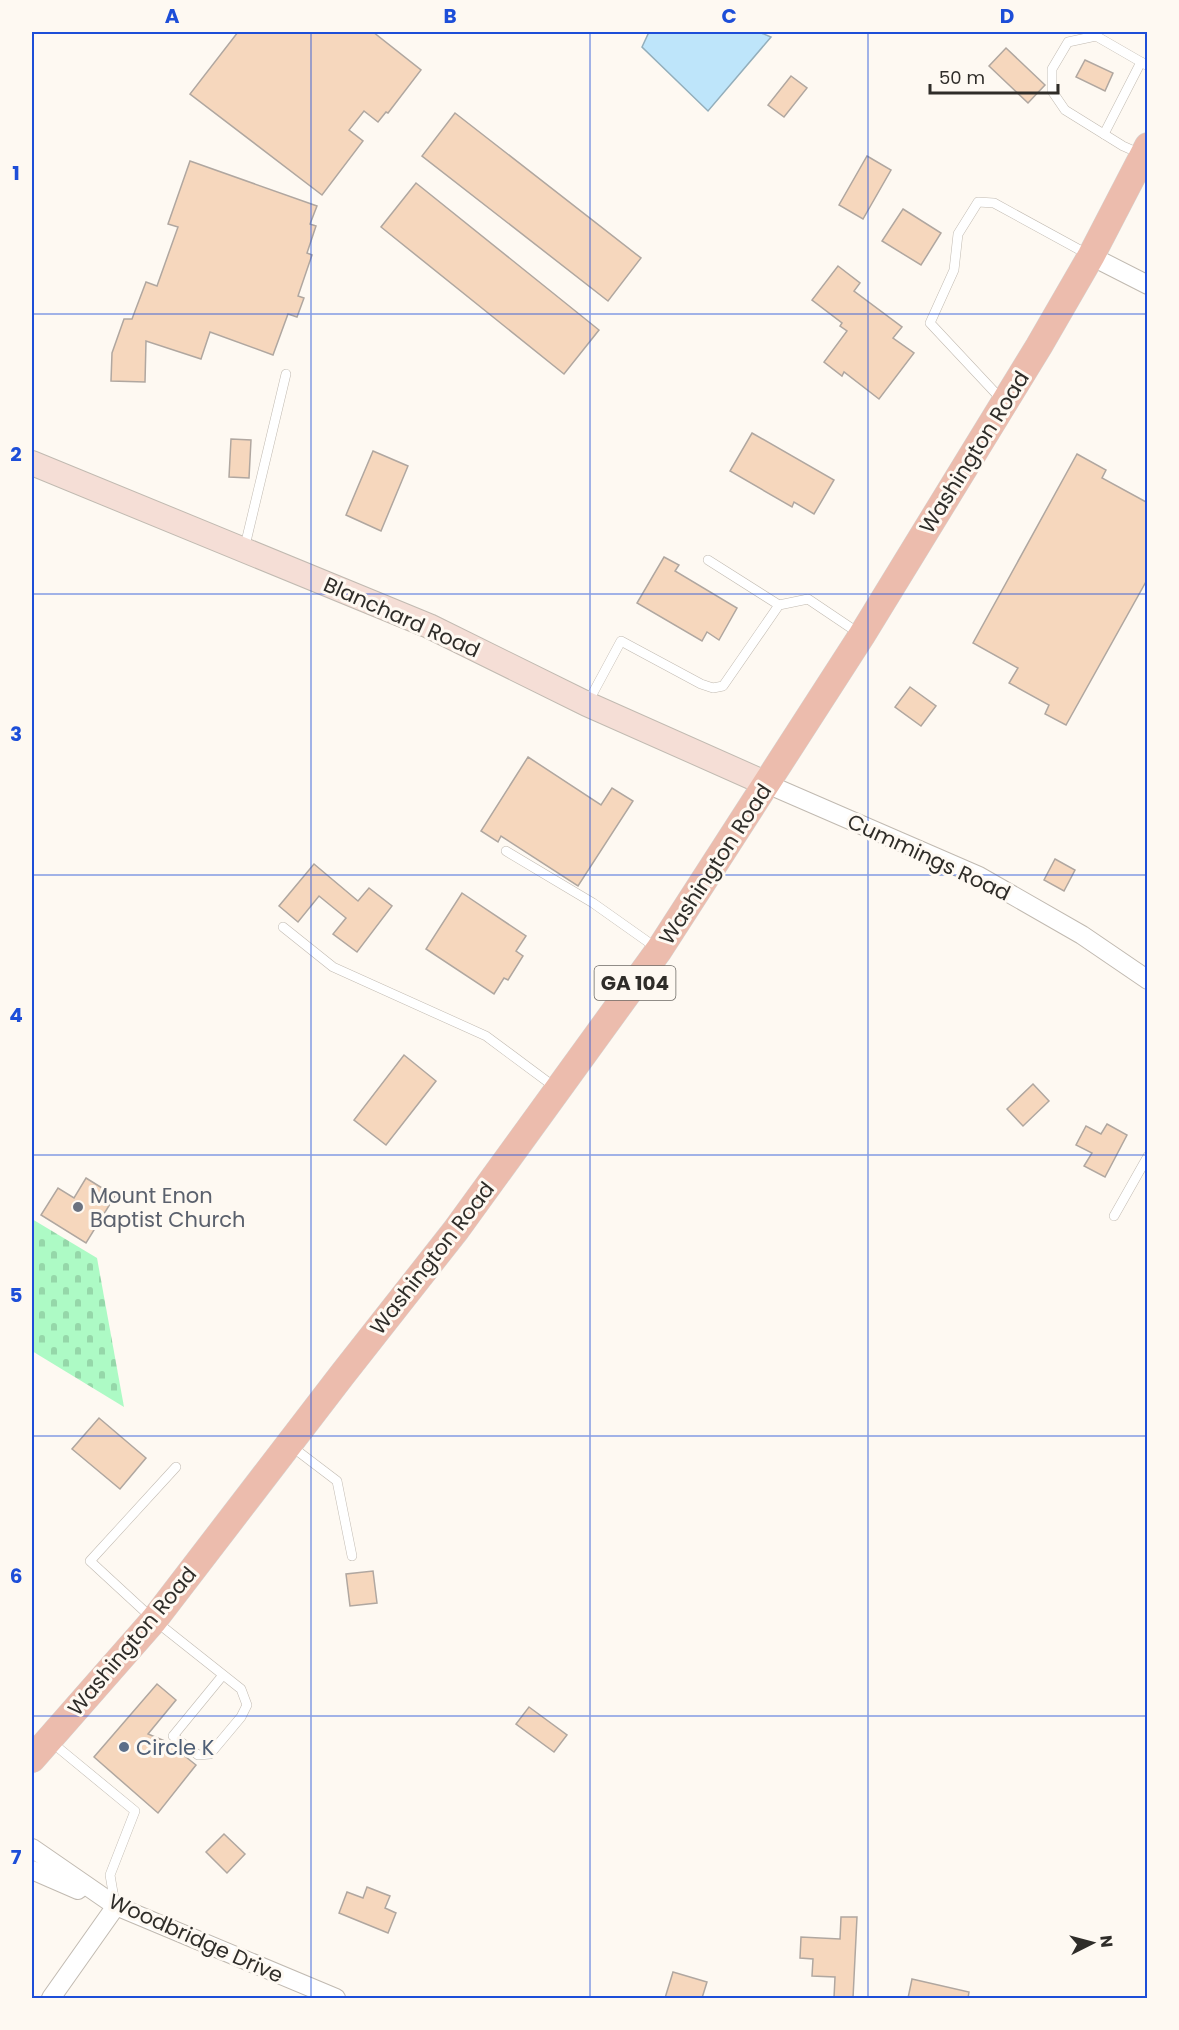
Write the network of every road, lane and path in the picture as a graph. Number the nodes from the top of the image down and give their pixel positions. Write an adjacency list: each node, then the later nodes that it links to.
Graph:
1 (1144, 64): 2 (lane); 2 (lane)
2 (1104, 134): 3 (lane)
3 (1145, 150): 4 (main road, Washington Road / GA 104)
4 (1091, 256): 5 (street); 7 (main road, Washington Road / GA 104); 7 (lane)
5 (1148, 285)
6 (286, 374): 9 (lane)
7 (1004, 403): 12 (main road, Washington Road / GA 104)
8 (32, 463): 9 (street, Blanchard Road)
9 (244, 550): 13 (street, Blanchard Road)
10 (708, 560): 11 (lane)
11 (779, 605): 12 (lane); 13 (lane)
12 (862, 635): 14 (main road, Washington Road / GA 104)
13 (587, 704): 14 (street, Blanchard Road)
14 (767, 784): 17 (main road, Washington Road / GA 104); 18 (street, Cummings Road)
15 (506, 851): 17 (lane)
16 (283, 927): 19 (lane)
17 (659, 950): 19 (main road, Washington Road / GA 104)
18 (1148, 980)
19 (558, 1090): 22 (main road, Washington Road / GA 104)
20 (1148, 1156): 21 (lane)
21 (1114, 1216)
22 (289, 1445): 24 (lane); 25 (main road, Washington Road / GA 104)
23 (176, 1467): 25 (lane)
24 (352, 1556)
25 (154, 1620): 26 (lane); 27 (main road, Washington Road / GA 104)
26 (223, 1675): 26 (lane)
27 (40, 1749): 30 (lane)
28 (32, 1848): 30 (street, Woodbridge Drive)
29 (32, 1870): 30 (street)
30 (116, 1906): 31 (street); 32 (street, Woodbridge Drive)
31 (51, 1998)
32 (336, 1998)

